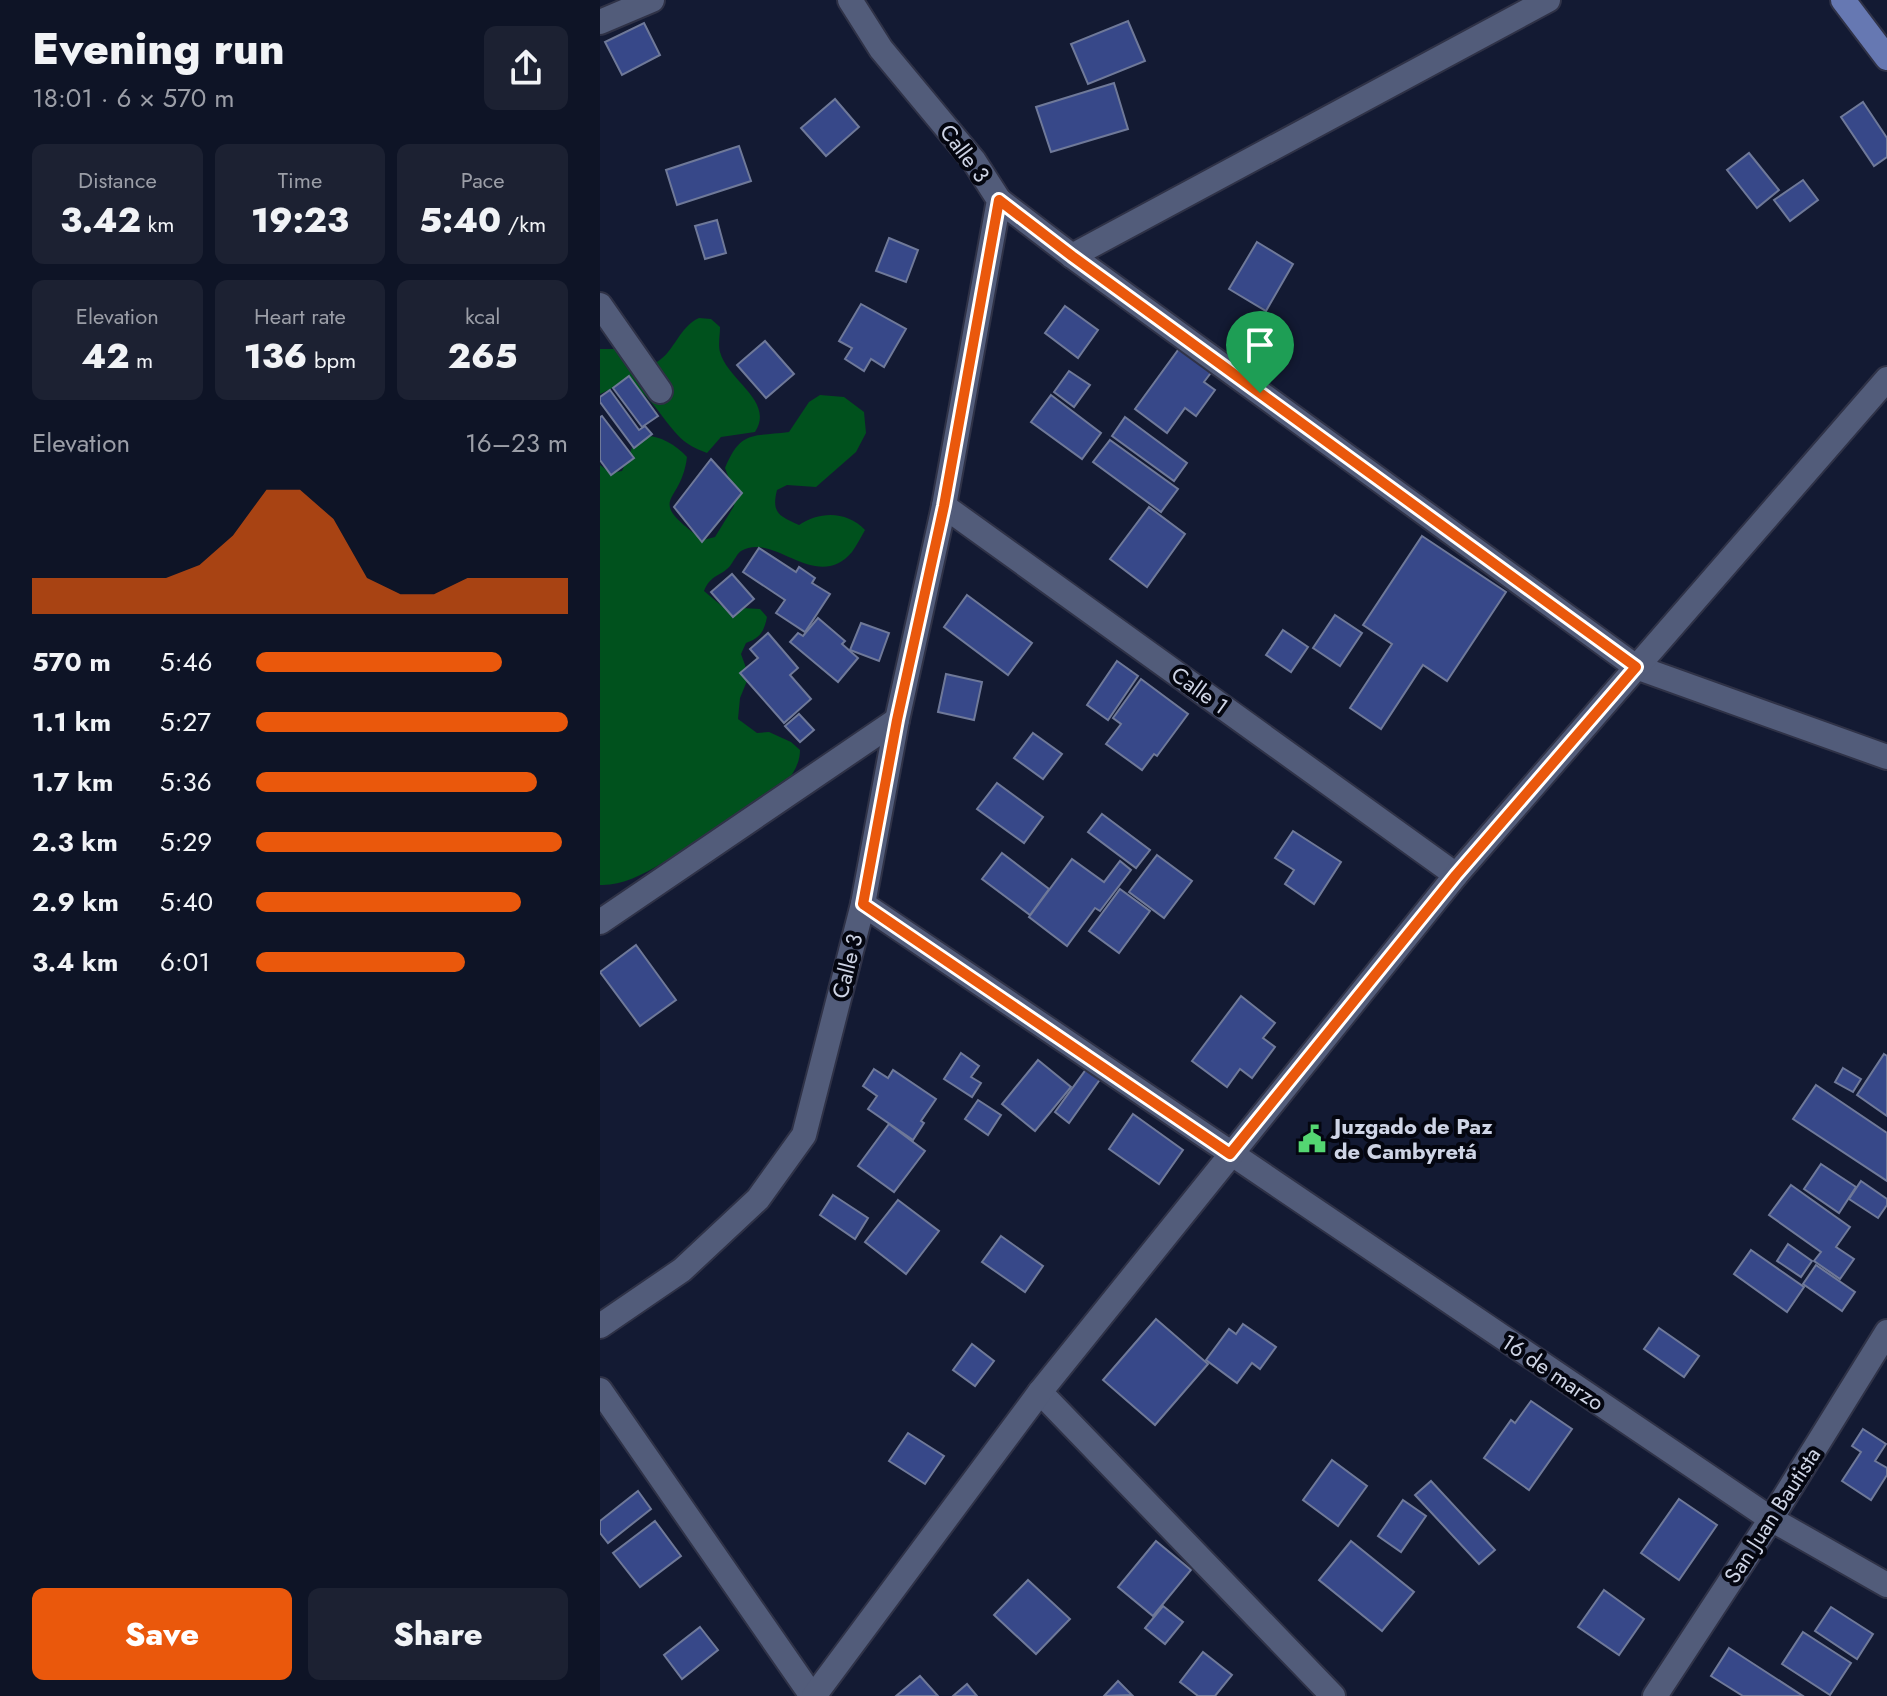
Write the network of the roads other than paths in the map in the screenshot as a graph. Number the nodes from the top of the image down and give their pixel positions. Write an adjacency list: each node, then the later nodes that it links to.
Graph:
1 (652, 0): 5 (street)
2 (850, 0): 7 (street, Calle 3)
3 (1548, 0): 8 (street)
4 (1843, 0): 6 (main road)
5 (600, 22)
6 (1887, 58)
7 (999, 200): 8 (street); 12 (street, Calle 3)
8 (1072, 256): 13 (street)
9 (604, 320): 11 (street)
10 (1887, 379): 13 (street)
11 (660, 391)
12 (944, 506): 14 (street, Calle 3); 16 (street, Calle 1)
13 (1636, 667): 15 (street); 16 (street)
14 (897, 720): 17 (street, Calle 3); 18 (street)
15 (1887, 757)
16 (1456, 875): 19 (street)
17 (863, 904): 19 (street, 16 de marzo); 20 (street, Calle 3)
18 (600, 922)
19 (1227, 1152): 23 (street); 24 (street, 16 de marzo)
20 (600, 1326)
21 (1887, 1332): 24 (street, San Juan Bautista)
22 (600, 1390): 26 (street)
23 (1040, 1392): 26 (street); 27 (street)
24 (1771, 1519): 25 (street, 16 de marzo); 28 (street, San Juan Bautista)
25 (1887, 1585)
26 (813, 1696)
27 (1333, 1696)
28 (1655, 1696)

